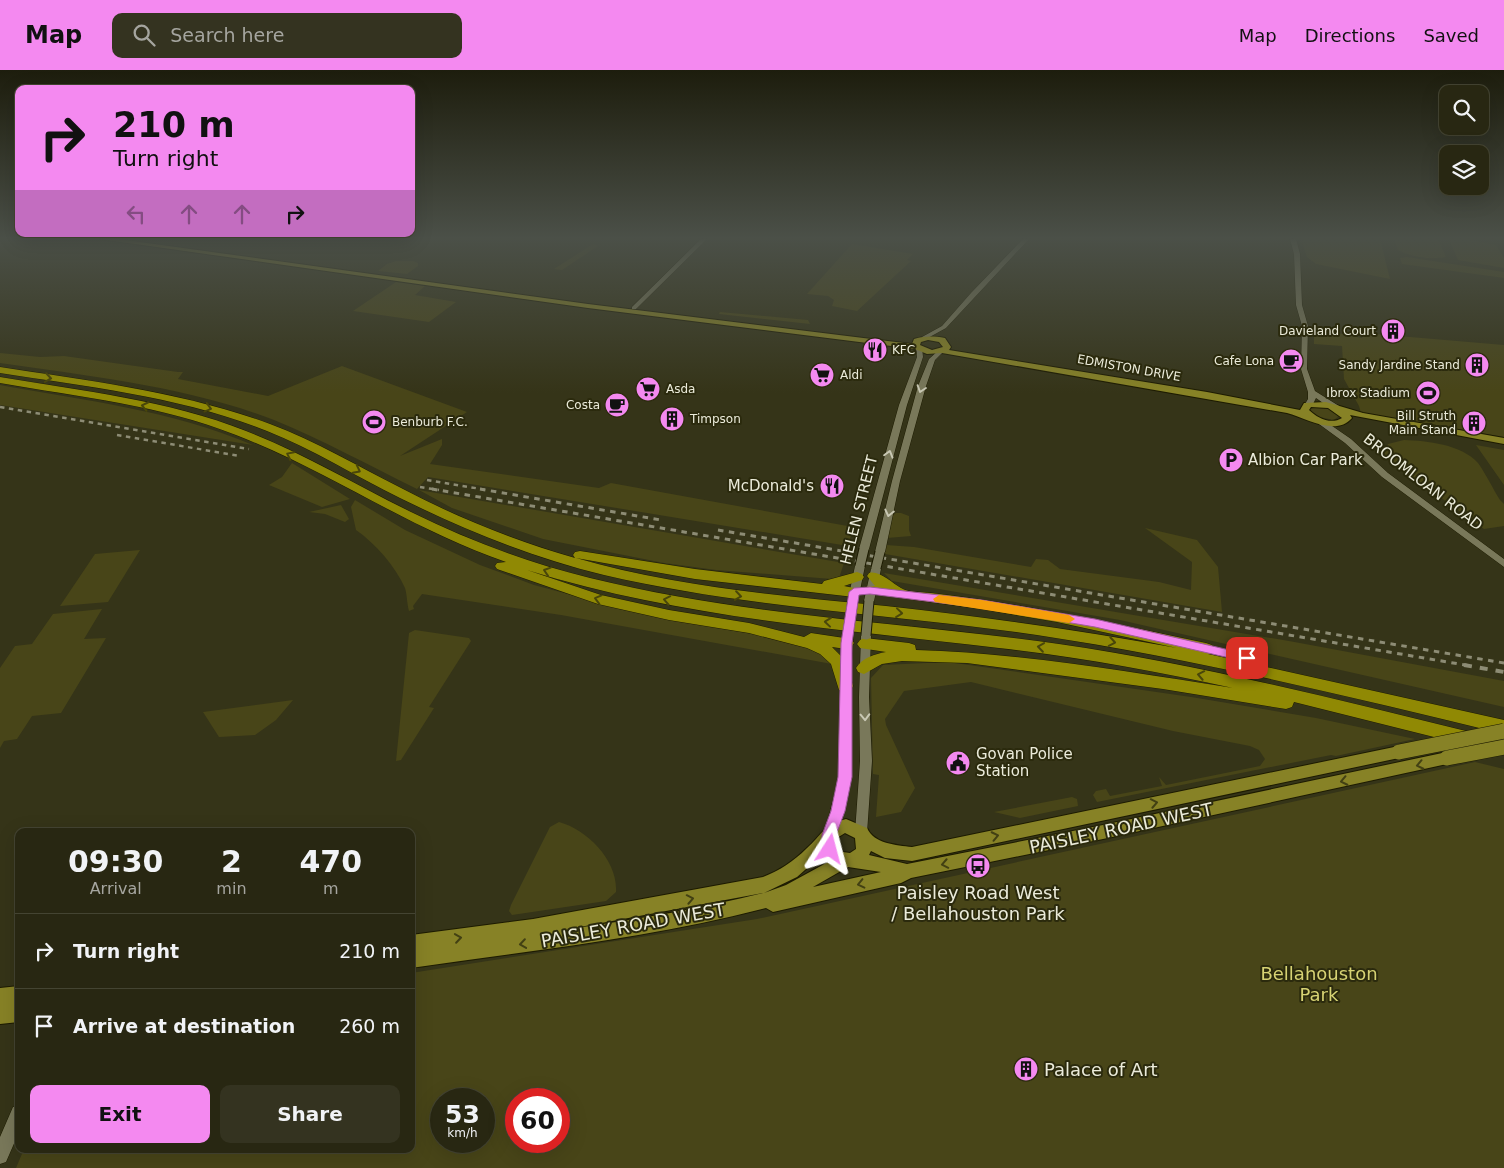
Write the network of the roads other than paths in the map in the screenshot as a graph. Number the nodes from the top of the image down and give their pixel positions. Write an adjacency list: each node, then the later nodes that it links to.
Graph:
1 (491, 290): 7 (main road)
2 (504, 290): 6 (main road)
3 (652, 290): 6 (street)
4 (977, 290): 8 (street)
5 (1298, 290): 14 (street)
6 (634, 308): 7 (main road)
7 (709, 319): 9 (main road)
8 (944, 327): 9 (street); 10 (street)
9 (921, 343): 10 (main road); 10 (main road); 26 (street, HELEN STREET, one-way to 9, bridge)
10 (943, 346): 12 (main road, EDMISTON DRIVE); 28 (street, HELEN STREET, one-way to 28, bridge)
11 (0, 370): 24 (highway, one-way to 24)
12 (1114, 376): 15 (main road, EDMISTON DRIVE); 17 (main road, EDMISTON DRIVE)
13 (0, 380): 23 (highway, one-way to 13)
14 (1312, 392): 15 (street); 16 (street)
15 (1308, 405): 16 (main road, EDMISTON DRIVE); 17 (main road)
16 (1336, 408): 19 (main road); 21 (main road)
17 (1310, 416): 18 (main road, EDMISTON DRIVE)
18 (1322, 422): 19 (main road); 20 (main road, BROOMLOAN ROAD)
19 (1343, 422): 20 (main road, BROOMLOAN ROAD); 22 (main road)
20 (1348, 441): 25 (main road, BROOMLOAN ROAD)
21 (1504, 441)
22 (1504, 447)
23 (333, 477): 29 (highway, one-way to 23); 35 (highway, one-way to 23)
24 (472, 527): 27 (highway); 36 (highway, one-way to 36)
25 (1504, 564)
26 (859, 571): 27 (highway); 28 (street, HELEN STREET)
27 (797, 584): 28 (highway)
28 (866, 588): 30 (street, HELEN STREET, bridge); 31 (street, HELEN STREET, bridge); 36 (highway)
29 (749, 628): 30 (highway); 34 (highway)
30 (847, 638): 31 (street); 34 (street, HELEN STREET)
31 (865, 639): 32 (highway); 33 (street, HELEN STREET)
32 (968, 657): 33 (highway); 35 (highway)
33 (864, 668): 40 (street, HELEN STREET, one-way to 40)
34 (844, 686): 39 (street, HELEN STREET)
35 (1411, 724): 38 (highway)
36 (1504, 725)
37 (1504, 731): 40 (main road, PAISLEY ROAD WEST, one-way to 37, bridge)
38 (1504, 747): 42 (main road, PAISLEY ROAD WEST, one-way to 42, bridge)
39 (830, 835): 40 (main road, PAISLEY ROAD WEST); 41 (main road); 44 (main road, PAISLEY ROAD WEST, one-way to 39)
40 (862, 836): 41 (main road, PAISLEY ROAD WEST)
41 (848, 860): 42 (main road, PAISLEY ROAD WEST); 43 (main road, PAISLEY ROAD WEST)
42 (908, 871): 43 (main road, one-way to 43)
43 (727, 910): 45 (main road, PAISLEY ROAD WEST, one-way to 45)
44 (415, 943)
45 (415, 958)
46 (15, 995): 47 (main road)
47 (0, 997)
48 (15, 1013): 49 (main road)
49 (0, 1015)
50 (15, 1122): 51 (street)
51 (0, 1156)

